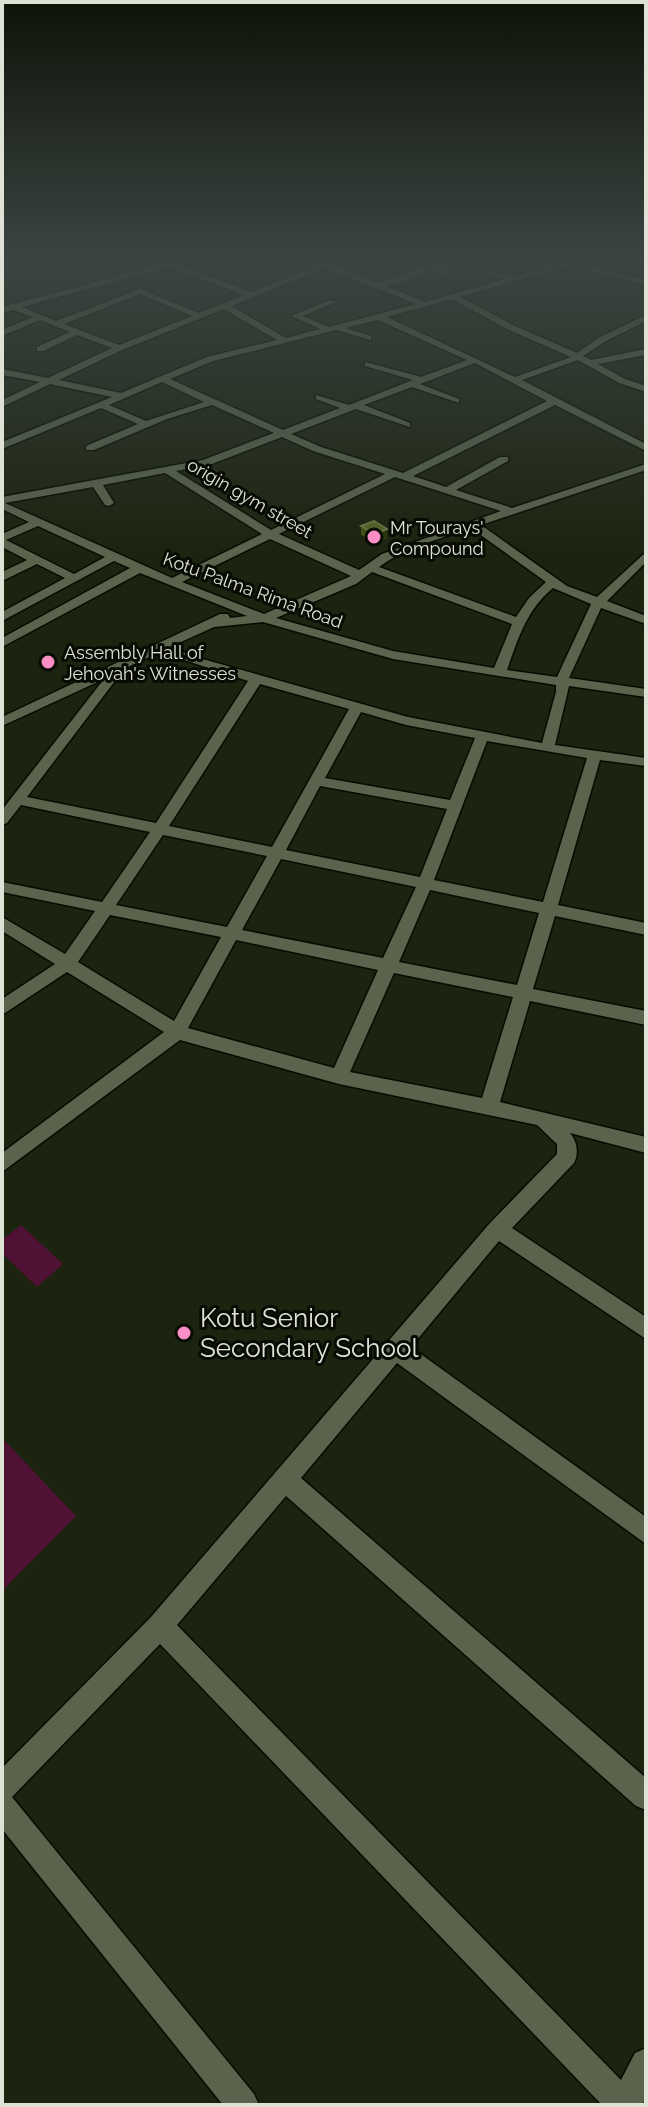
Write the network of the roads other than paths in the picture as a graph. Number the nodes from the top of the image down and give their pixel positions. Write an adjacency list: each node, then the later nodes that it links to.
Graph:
1 (104, 355): 11 (street)
2 (224, 355): 10 (street)
3 (465, 355): 6 (street)
4 (629, 355): 7 (street)
5 (577, 356): 7 (street); 12 (street)
6 (475, 360): 12 (street); 13 (street)
7 (590, 363): 14 (street)
8 (368, 364): 13 (street)
9 (2, 372): 11 (street)
10 (162, 379): 15 (street); 19 (street)
11 (53, 380): 15 (street); 20 (street)
12 (514, 380): 18 (street)
13 (417, 382): 17 (street); 22 (street)
14 (646, 389)
15 (123, 396): 21 (street)
16 (319, 397): 22 (street)
17 (456, 401)
18 (555, 401): 28 (street); 32 (street)
19 (210, 403): 23 (street); 25 (street)
20 (2, 404)
21 (102, 405): 23 (street); 26 (street)
22 (354, 408): 24 (street); 25 (street)
23 (145, 424): 27 (street)
24 (407, 425)
25 (284, 435): 31 (street); 32 (street)
26 (2, 446)
27 (90, 448)
28 (646, 448)
29 (504, 459): 34 (street)
30 (646, 467): 37 (street)
31 (168, 471): 33 (street); 40 (street, origin gym street)
32 (400, 474): 34 (street); 40 (street)
33 (96, 482): 35 (street); 36 (street)
34 (448, 490): 37 (street)
35 (2, 503): 38 (street, Kotu Palma Rima Road)
36 (109, 503)
37 (515, 512): 39 (street)
38 (38, 522): 41 (street); 43 (street, Kotu Palma Rima Road)
39 (474, 525): 46 (street); 50 (street)
40 (271, 535): 46 (street, origin gym street); 49 (street)
41 (2, 541): 44 (street)
42 (646, 555): 52 (street)
43 (116, 556): 45 (street, Kotu Palma Rima Road); 48 (street)
44 (36, 560): 47 (street); 48 (street)
45 (141, 567): 49 (street, Kotu Palma Rima Road); 59 (street)
46 (364, 571): 55 (street); 58 (street, origin gym street)
47 (2, 577)
48 (74, 578): 54 (street)
49 (175, 581): 51 (street, Kotu Palma Rima Road)
50 (553, 582): 52 (street); 58 (street)
51 (217, 598): 53 (street, Kotu Palma Rima Road); 57 (street)
52 (598, 603): 56 (street); 64 (street)
53 (240, 609): 55 (street, Kotu Palma Rima Road); 57 (street)
54 (5, 613)
55 (266, 618): 57 (street); 62 (street, Kotu Palma Rima Road)
56 (646, 620)
57 (214, 622): 60 (street)
58 (518, 622): 62 (street)
59 (5, 639)
60 (160, 648): 61 (street); 63 (street)
61 (119, 667): 67 (street); 73 (street)
62 (500, 671): 64 (street, Kotu Palma Rima Road)
63 (256, 679): 66 (street); 76 (street)
64 (562, 680): 65 (street, Kotu Palma Rima Road); 69 (street)
65 (646, 693)
66 (356, 709): 68 (street); 72 (street)
67 (2, 722)
68 (482, 737): 69 (street); 74 (street)
69 (547, 748): 70 (street)
70 (595, 754): 71 (street); 81 (street)
71 (646, 762)
72 (315, 781): 74 (street); 77 (street)
73 (18, 800): 75 (street); 76 (street)
74 (455, 806): 78 (street)
75 (2, 820)
76 (159, 830): 77 (street); 80 (street)
77 (275, 852): 78 (street); 84 (street)
78 (425, 884): 81 (street); 86 (street)
79 (2, 887): 80 (street)
80 (104, 906): 84 (street); 85 (street)
81 (551, 910): 82 (street); 87 (street)
82 (646, 929)
83 (6, 931): 85 (street)
84 (232, 934): 86 (street); 90 (street)
85 (68, 963): 88 (street); 90 (street)
86 (386, 967): 87 (street); 91 (street)
87 (524, 994): 89 (street); 92 (street)
88 (2, 1008)
89 (646, 1018)
90 (177, 1032): 91 (street); 97 (street)
91 (339, 1077): 92 (street)
92 (489, 1107): 93 (street)
93 (543, 1118): 94 (street); 96 (street)
94 (594, 1132): 95 (street); 96 (street)
95 (646, 1145)
96 (567, 1157): 98 (street)
97 (2, 1164)
98 (497, 1229): 99 (street); 100 (street)
99 (646, 1329)
100 (396, 1349): 101 (street); 102 (street)
101 (284, 1479): 103 (street); 105 (street)
102 (646, 1532)
103 (160, 1626): 104 (street); 109 (street)
104 (2, 1788)
105 (646, 1796)
106 (2, 1807): 108 (street)
107 (646, 2064): 109 (street)
108 (243, 2105)
109 (625, 2105)

